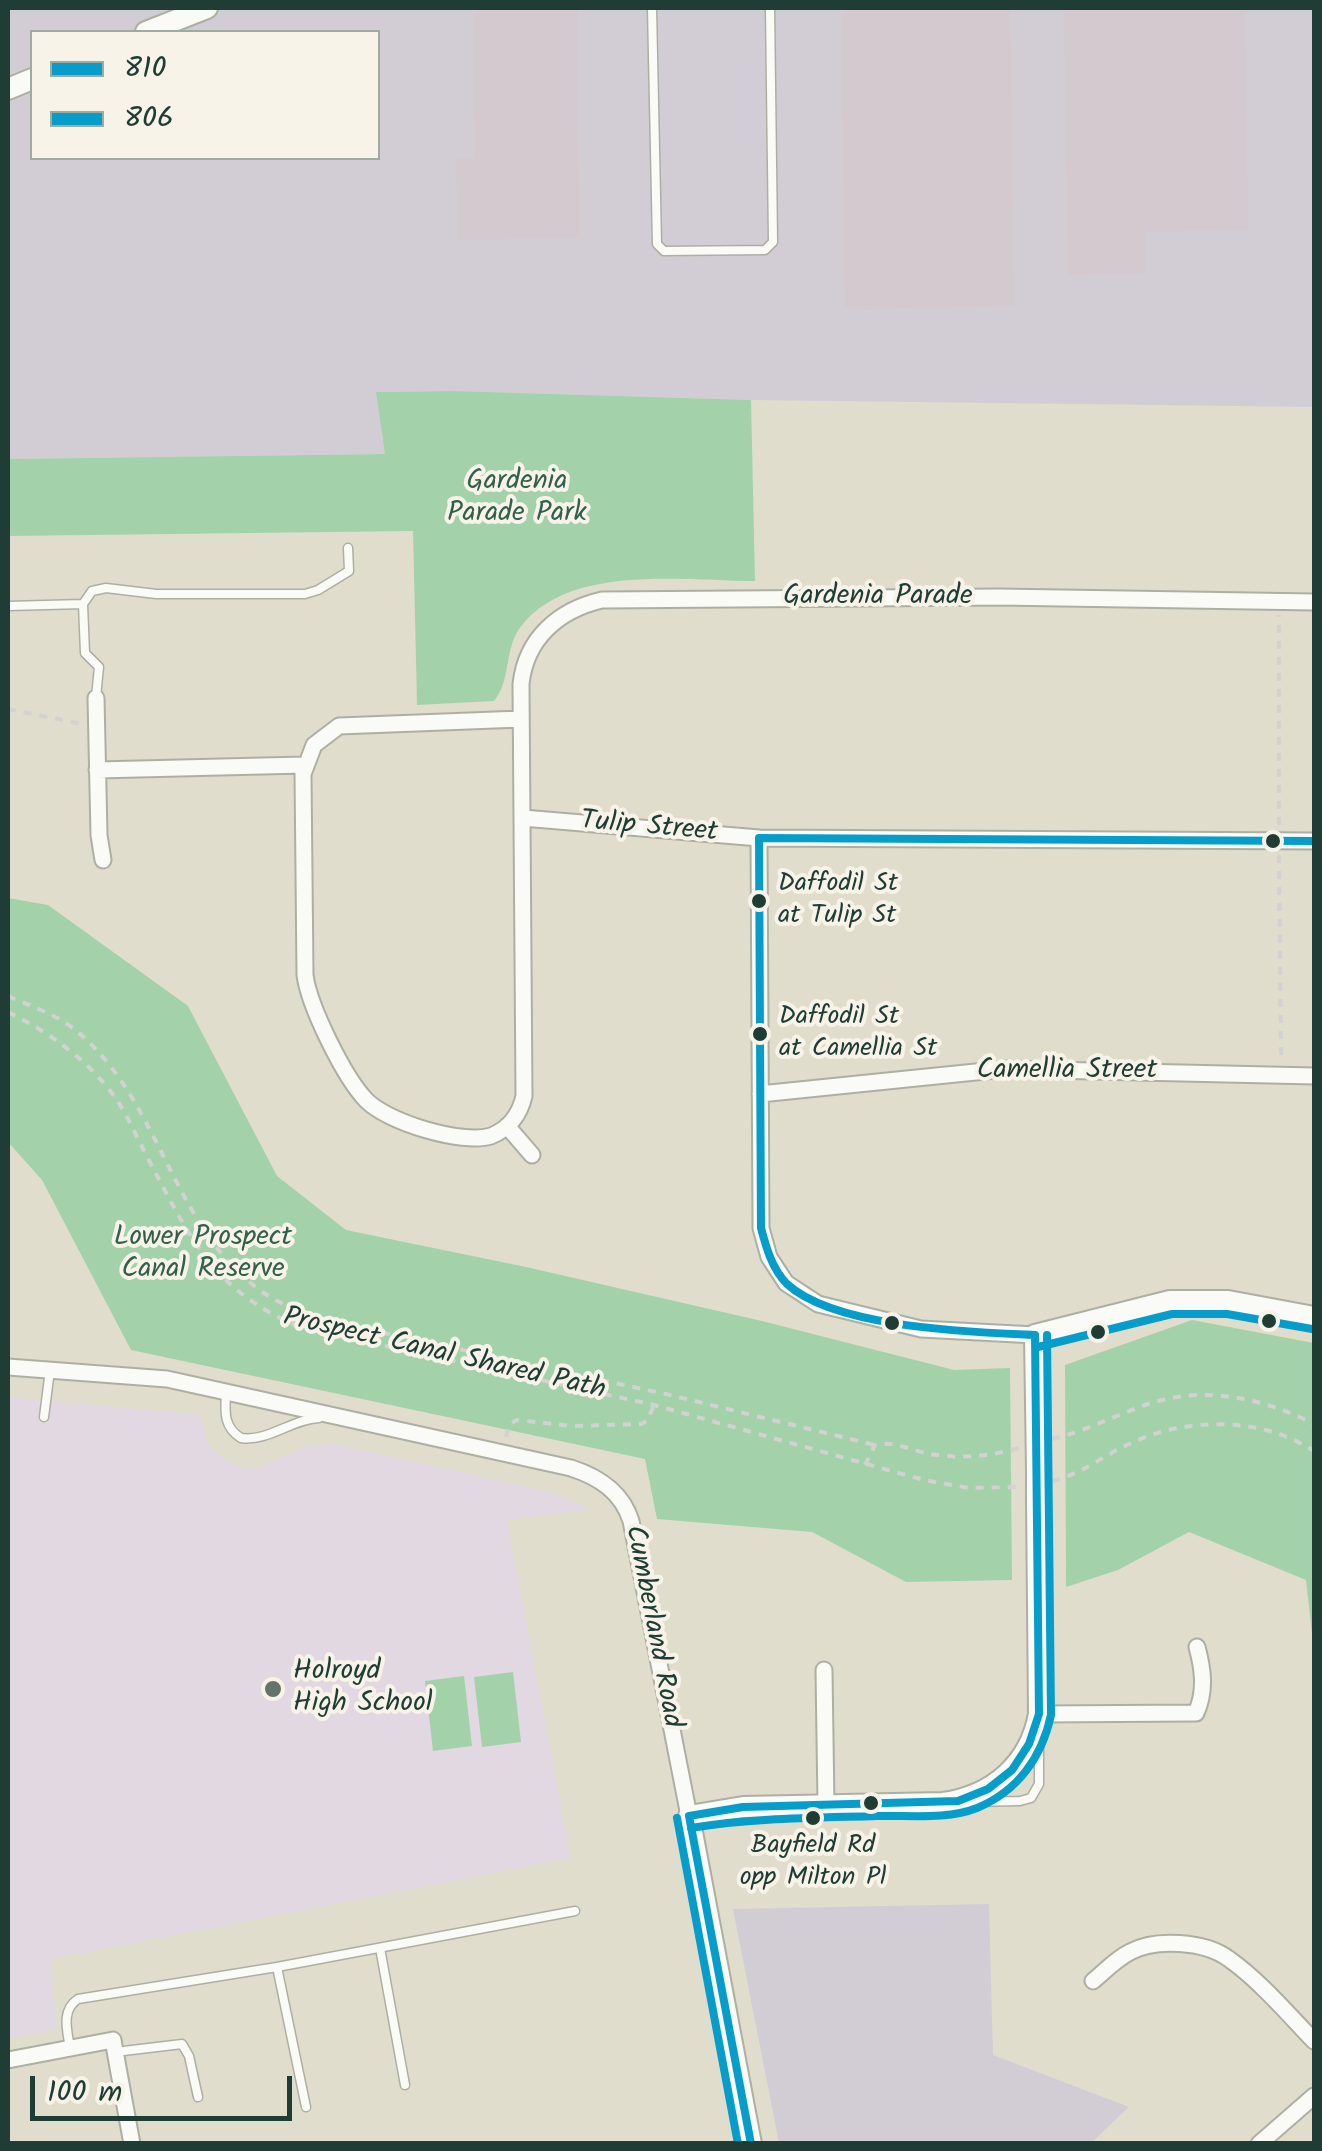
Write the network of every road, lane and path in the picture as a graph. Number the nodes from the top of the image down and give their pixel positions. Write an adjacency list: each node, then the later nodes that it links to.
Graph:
1 (207, 8): 4 (street)
2 (652, 8): 3 (lane)
3 (770, 8)
4 (151, 30)
5 (348, 548): 7 (lane)
6 (1314, 602): 11 (street, Gardenia Parade)
7 (83, 604): 8 (lane); 9 (lane)
8 (8, 606)
9 (96, 698): 12 (street)
10 (8, 710): 12 (path)
11 (521, 718): 13 (street); 15 (street, Gardenia Parade)
12 (96, 727): 14 (street)
13 (304, 765): 14 (street); 23 (street)
14 (97, 770): 18 (street)
15 (523, 818): 16 (street, Tulip Street); 23 (street, Gardenia Parade)
16 (759, 838): 17 (street, Tulip Street); 22 (street)
17 (1314, 841)
18 (103, 860)
19 (8, 996): 35 (path)
20 (8, 1012): 30 (path, Prospect Canal Shared Path)
21 (1314, 1076): 22 (street, Camellia Street)
22 (760, 1094): 26 (street)
23 (507, 1126): 24 (street)
24 (532, 1155)
25 (1314, 1317): 26 (street)
26 (1035, 1335): 34 (street)
27 (8, 1367): 28 (street, Cumberland Road)
28 (50, 1370): 29 (street, Cumberland Road); 31 (lane)
29 (226, 1392): 32 (street, Cumberland Road); 32 (lane)
30 (654, 1405): 37 (path); 38 (path, Prospect Canal Shared Path)
31 (44, 1417)
32 (338, 1417): 37 (street, Cumberland Road)
33 (1314, 1424): 34 (path)
34 (1037, 1443): 35 (path); 43 (street, bridge)
35 (876, 1445): 38 (path)
36 (1314, 1452): 39 (path)
37 (501, 1453): 46 (street, Cumberland Road)
38 (865, 1465): 40 (path, Prospect Canal Shared Path)
39 (1058, 1480)
40 (1017, 1487)
41 (1197, 1647): 43 (street)
42 (824, 1670): 45 (street)
43 (1039, 1714): 44 (street); 44 (lane)
44 (944, 1803): 45 (street)
45 (826, 1806): 46 (street)
46 (688, 1816): 60 (street, Cumberland Road)
47 (575, 1911): 48 (lane)
48 (380, 1948): 49 (lane); 55 (lane)
49 (277, 1967): 52 (lane); 58 (lane)
50 (1093, 1982): 51 (street)
51 (1314, 2041)
52 (70, 2048): 53 (street); 54 (street)
53 (115, 2052): 57 (lane); 59 (street)
54 (8, 2060)
55 (405, 2085)
56 (1314, 2096): 61 (street)
57 (198, 2098)
58 (306, 2107)
59 (132, 2144)
60 (751, 2144)
61 (1259, 2144)

